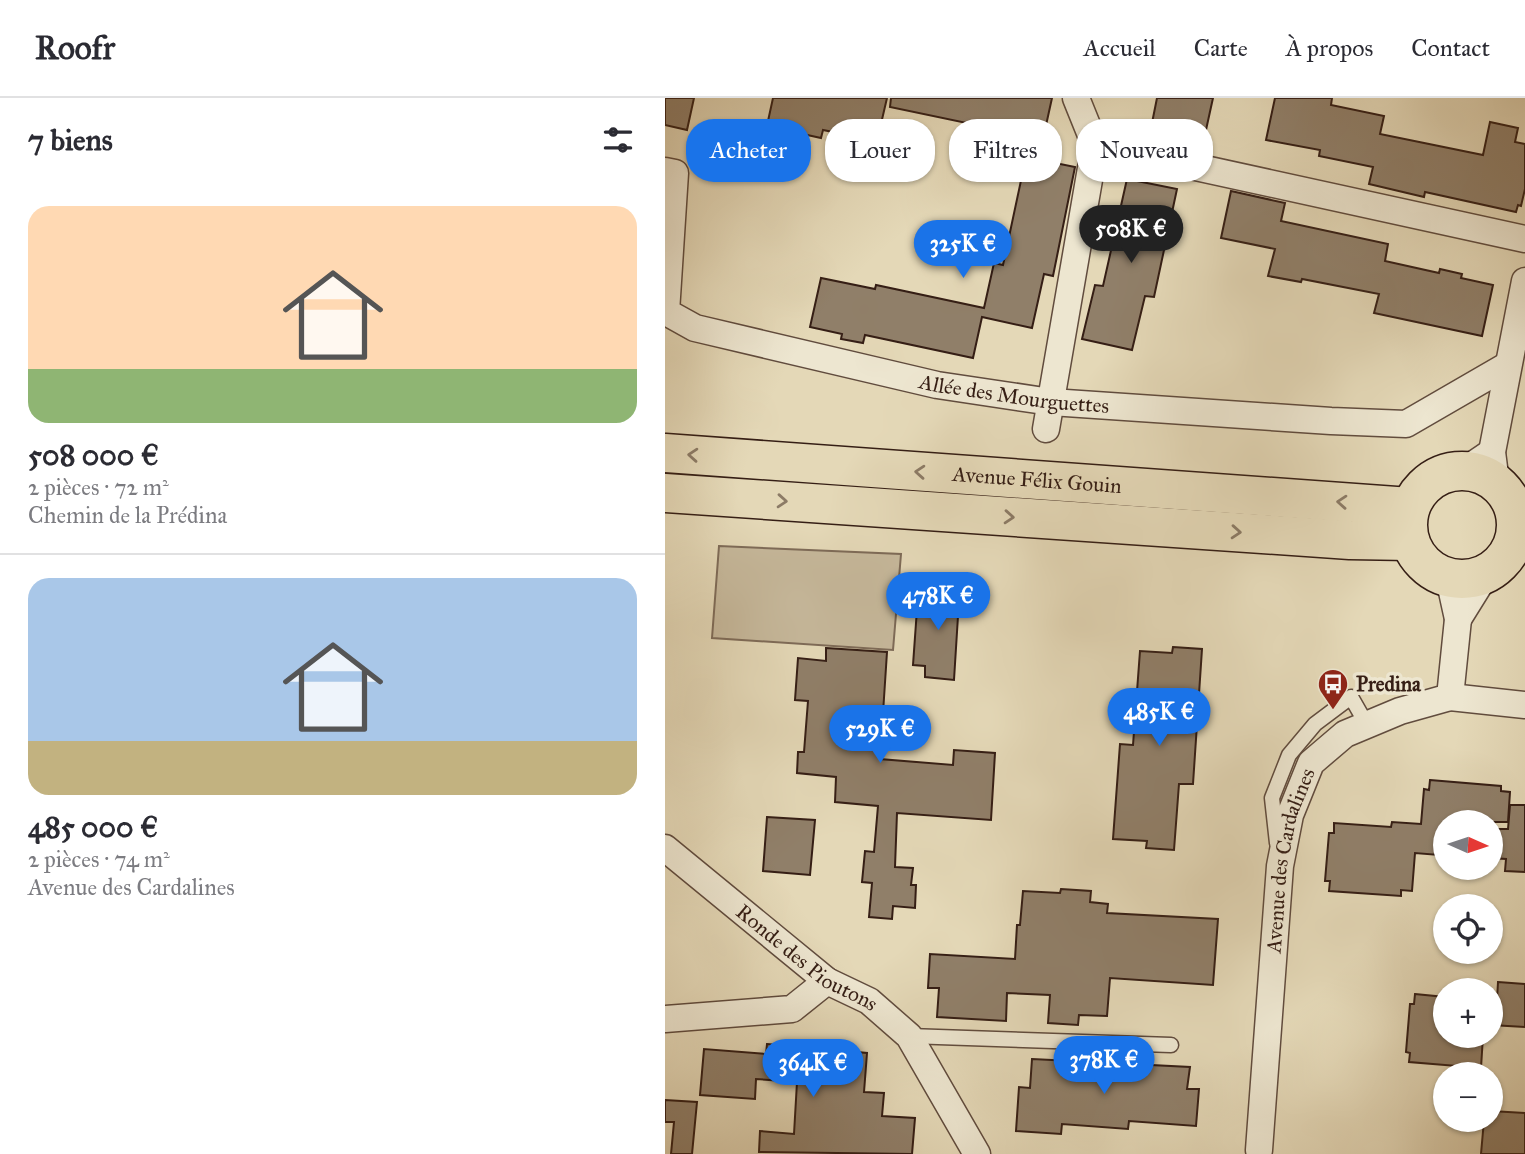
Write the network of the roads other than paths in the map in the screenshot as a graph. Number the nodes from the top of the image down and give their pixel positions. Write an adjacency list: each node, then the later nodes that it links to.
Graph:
1 (1076, 98): 2 (street)
2 (1084, 119)
3 (665, 171): 9 (street, Allée des Mourguettes)
4 (1213, 171): 6 (street)
5 (1089, 182): 9 (street)
6 (1525, 239)
7 (1525, 281): 8 (street)
8 (1512, 385): 9 (street, Allée des Mourguettes); 13 (street)
9 (1051, 402): 10 (street)
10 (1046, 429)
11 (665, 453): 14 (main road, Avenue Félix Gouin, one-way to 11)
12 (665, 493): 14 (main road, Avenue Félix Gouin, one-way to 14)
13 (1496, 520): 14 (main road); 14 (main road); 15 (street); 15 (street)
14 (1410, 524)
15 (1458, 619): 16 (street)
16 (1450, 697): 17 (street); 23 (street, Avenue des Cardalines)
17 (1525, 705)
18 (665, 848): 19 (street, Ronde des Pioutons)
19 (827, 981): 20 (street); 21 (street, Ronde des Pioutons)
20 (665, 1019)
21 (909, 1036): 22 (lane); 24 (street, Ronde des Pioutons)
22 (1171, 1045)
23 (1258, 1153)
24 (977, 1154)

